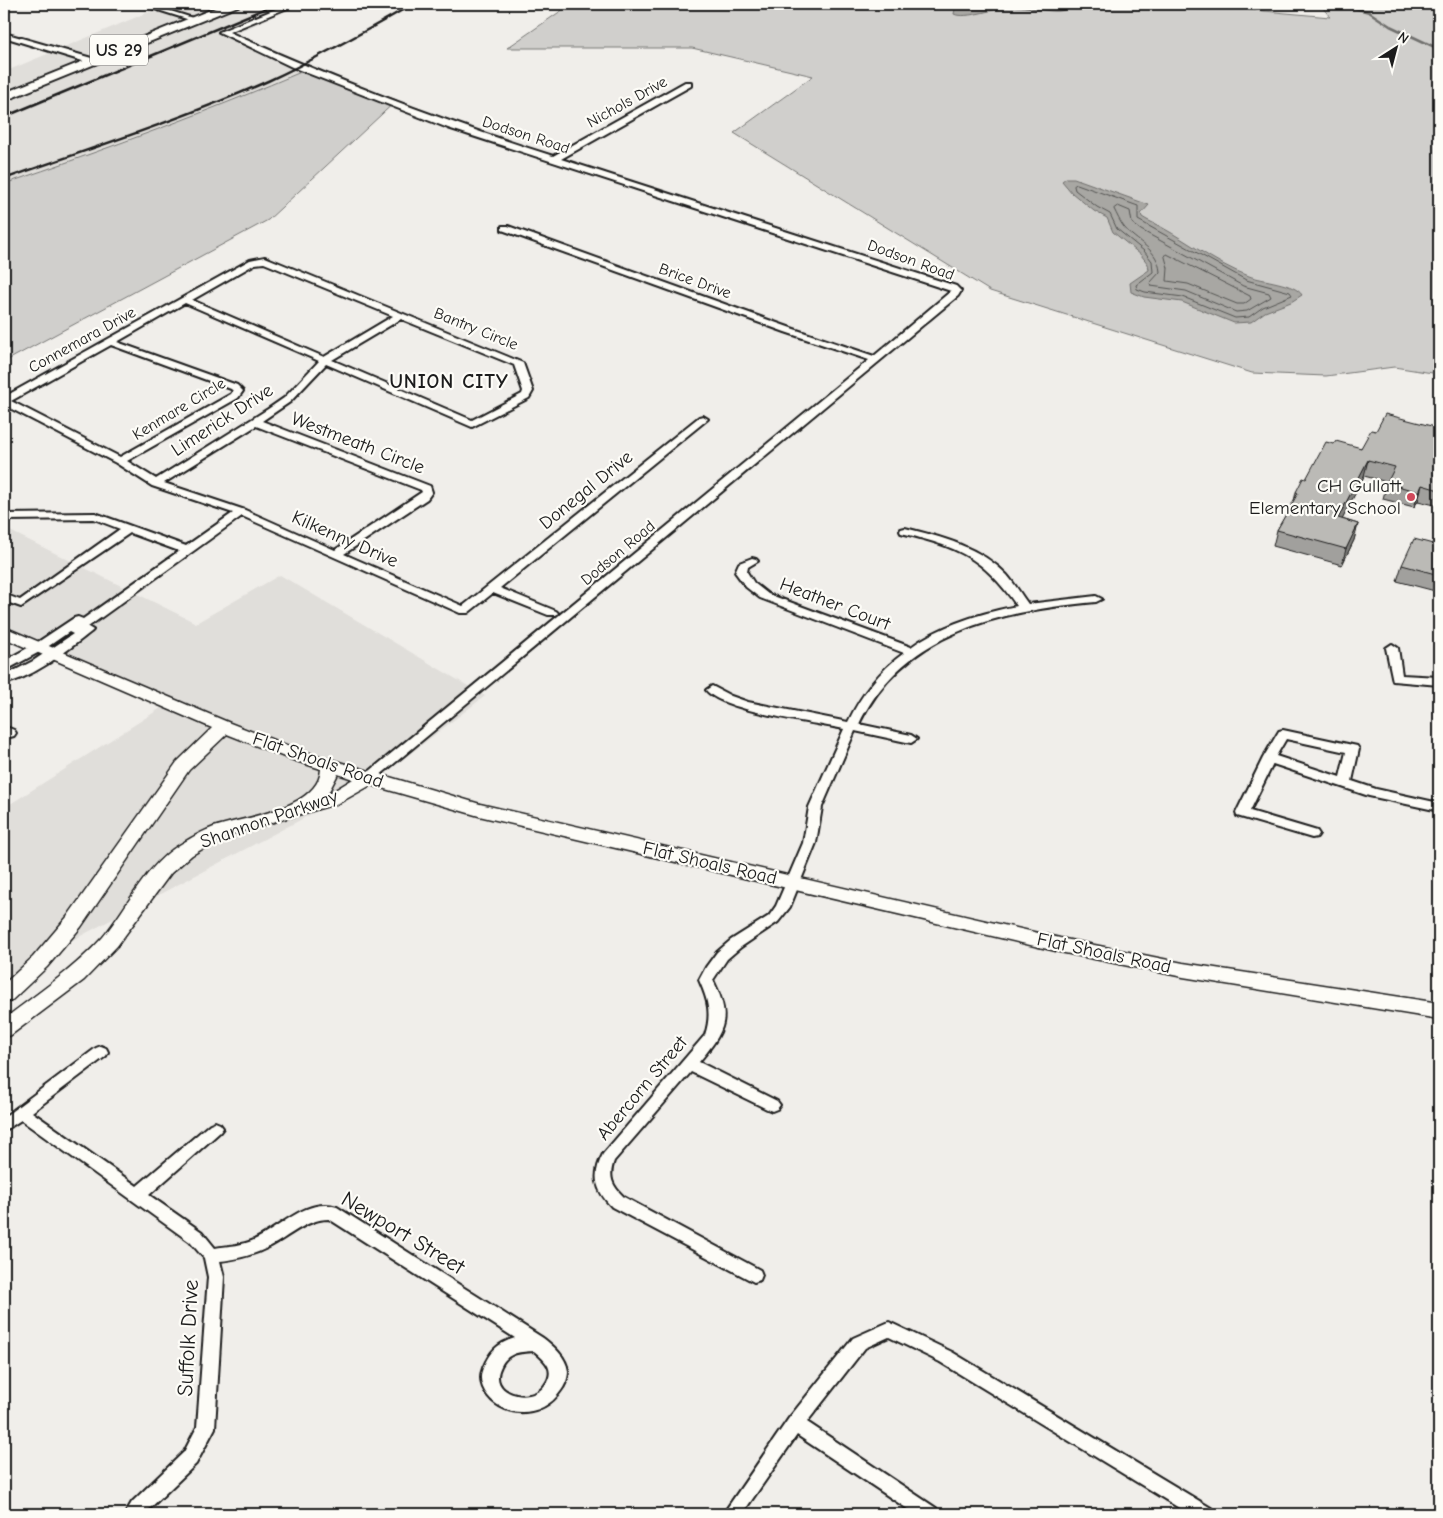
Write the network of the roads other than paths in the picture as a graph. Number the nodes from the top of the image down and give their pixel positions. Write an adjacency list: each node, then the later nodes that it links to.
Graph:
1 (142, 4): 4 (street)
2 (234, 4): 4 (main road, US 29)
3 (294, 4): 9 (street, Dodson Road)
4 (194, 20): 6 (main road, US 29)
5 (4, 35): 6 (street)
6 (92, 62): 8 (main road, US 29)
7 (688, 84): 9 (street, Nichols Drive)
8 (4, 97)
9 (553, 160): 14 (street, Dodson Road)
10 (505, 228): 14 (street, Brice Drive)
11 (184, 300): 12 (street, Bantry Circle); 13 (street, Connemara Drive); 15 (street, Bantry Circle)
12 (401, 315): 15 (street, Limerick Drive); 15 (street, Bantry Circle)
13 (110, 342): 18 (street, Connemara Drive); 18 (street, Kenmare Circle)
14 (875, 359): 47 (street, Dodson Road)
15 (325, 360): 17 (street, Limerick Drive)
16 (703, 418): 27 (street, Donegal Drive)
17 (255, 422): 19 (street, Limerick Drive); 25 (street, Westmeath Circle)
18 (120, 461): 19 (street, Kilkenny Drive)
19 (156, 484): 20 (street, Kilkenny Drive)
20 (240, 512): 24 (street); 25 (street, Kilkenny Drive)
21 (4, 517): 22 (street)
22 (129, 528): 24 (street); 28 (street)
23 (905, 531): 30 (street)
24 (187, 550): 32 (street)
25 (336, 554): 27 (street, Kilkenny Drive)
26 (752, 561): 36 (street, Heather Court)
27 (492, 588): 31 (street)
28 (4, 597)
29 (1096, 599): 30 (street, Abercorn Street)
30 (1024, 607): 36 (street, Abercorn Street)
31 (552, 613)
32 (74, 631): 34 (street); 37 (street)
33 (4, 632): 34 (street, Flat Shoals Road)
34 (39, 647): 37 (street, Flat Shoals Road); 38 (street)
35 (1392, 648): 40 (street)
36 (912, 652): 43 (street, Abercorn Street)
37 (56, 654): 39 (street); 42 (street, Flat Shoals Road)
38 (4, 666)
39 (4, 680)
40 (1439, 681)
41 (712, 690): 43 (street)
42 (224, 727): 46 (street, Flat Shoals Road); 53 (street)
43 (852, 727): 44 (street); 52 (street, Abercorn Street)
44 (911, 739)
45 (1269, 758): 48 (street); 48 (street); 51 (street)
46 (330, 766): 47 (street, Flat Shoals Road); 50 (street)
47 (369, 778): 50 (street, Shannon Parkway); 52 (street, Flat Shoals Road)
48 (1344, 783): 49 (street)
49 (1439, 807)
50 (291, 812): 55 (street, Shannon Parkway)
51 (1312, 834)
52 (793, 883): 54 (street, Flat Shoals Road); 57 (street, Abercorn Street)
53 (4, 996)
54 (1439, 1011)
55 (4, 1030)
56 (101, 1052): 59 (street)
57 (689, 1064): 58 (street); 64 (street, Abercorn Street)
58 (772, 1105)
59 (21, 1112): 60 (street); 62 (street, Suffolk Drive)
60 (4, 1126)
61 (214, 1128): 62 (street)
62 (138, 1195): 63 (street, Suffolk Drive)
63 (211, 1255): 65 (street, Newport Street); 67 (street, Suffolk Drive)
64 (754, 1275)
65 (537, 1343)
66 (795, 1424): 68 (street); 69 (street); 70 (street)
67 (134, 1514)
68 (732, 1514)
69 (930, 1514)
70 (1205, 1514)

